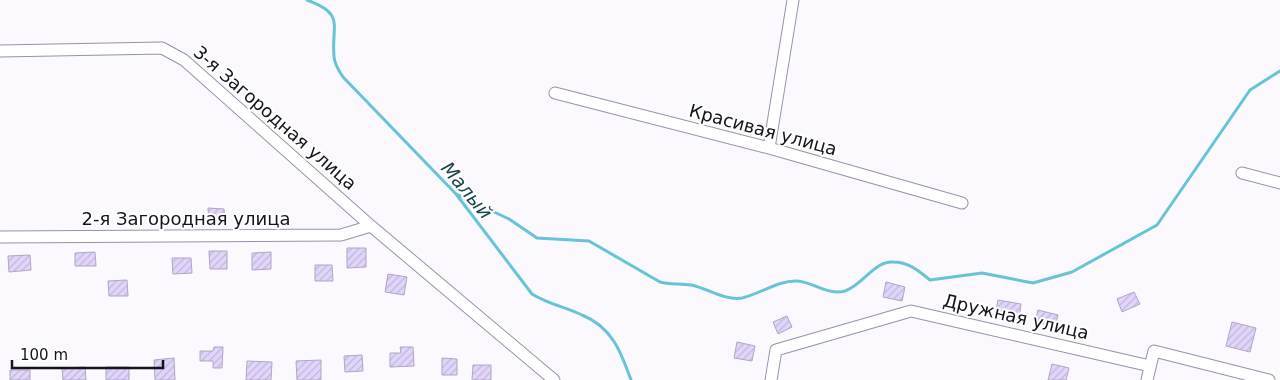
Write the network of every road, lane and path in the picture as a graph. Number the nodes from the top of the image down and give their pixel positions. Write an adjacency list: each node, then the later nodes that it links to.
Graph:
1 (793, 0): 4 (street)
2 (0, 51): 8 (street, 3-я Загородная улица)
3 (554, 93): 4 (street, Красивая улица)
4 (769, 148): 7 (street, Красивая улица)
5 (1242, 173): 6 (street)
6 (1280, 183)
7 (962, 203)
8 (371, 226): 9 (street, 2-я Загородная улица); 11 (street, 3-я Загородная улица)
9 (0, 237)
10 (1150, 366): 12 (street, Дружная улица); 13 (street); 14 (street)
11 (554, 380)
12 (771, 380)
13 (1147, 380)
14 (1269, 380)

